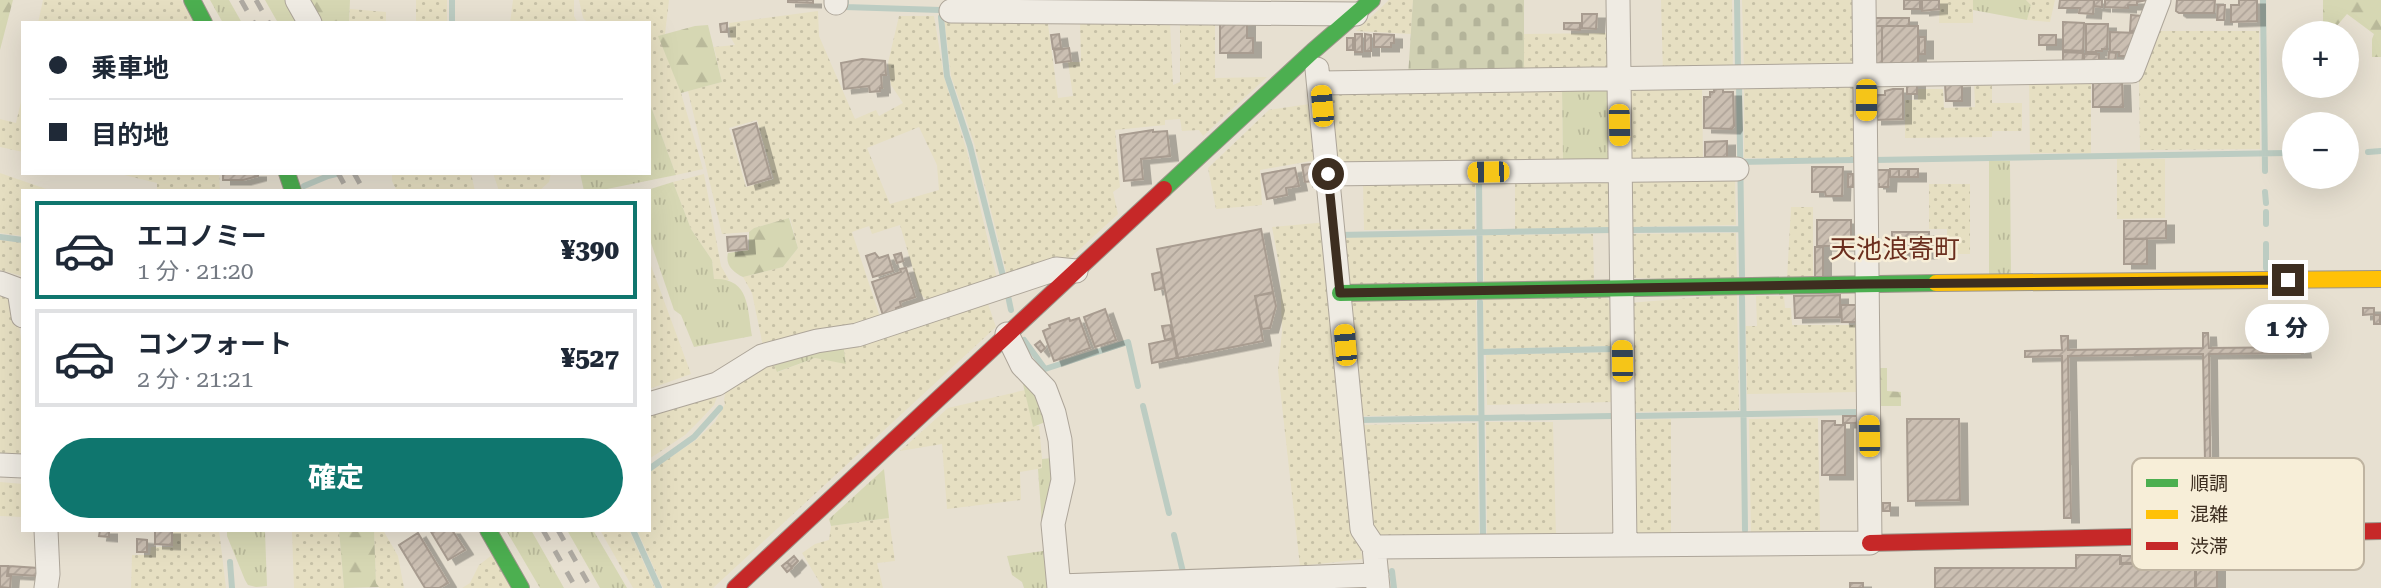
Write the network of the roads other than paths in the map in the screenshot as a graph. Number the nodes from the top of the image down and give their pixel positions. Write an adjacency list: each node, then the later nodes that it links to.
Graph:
1 (192, 0): 8 (street)
2 (297, 0): 9 (street)
3 (1618, 0): 12 (street)
4 (1864, 0): 11 (street)
5 (2159, 0): 11 (street)
6 (1364, 7): 7 (street); 10 (street)
7 (951, 11)
8 (203, 21)
9 (309, 21)
10 (1313, 51): 13 (street); 17 (street)
11 (1865, 75): 12 (street); 20 (street)
12 (1619, 79): 13 (street); 15 (street)
13 (1320, 83): 16 (street)
14 (1737, 169): 15 (street)
15 (1620, 170): 16 (street); 21 (street)
16 (1328, 174): 22 (street)
17 (1076, 271): 24 (street); 25 (street)
18 (2381, 279): 20 (street)
19 (0, 284): 23 (street)
20 (1867, 284): 21 (street); 31 (street)
21 (1621, 290): 22 (street); 32 (street)
22 (1340, 293): 33 (street)
23 (21, 303)
24 (1007, 334): 35 (street); 38 (street)
25 (651, 403)
26 (0, 465): 27 (street)
27 (21, 466)
28 (47, 532): 36 (street)
29 (489, 532): 37 (street)
30 (2132, 536): 31 (street)
31 (1870, 542): 32 (street)
32 (1625, 545): 33 (street)
33 (1374, 547): 34 (street)
34 (1378, 582): 35 (street)
35 (1059, 587)
36 (46, 588)
37 (522, 588)
38 (734, 588)

